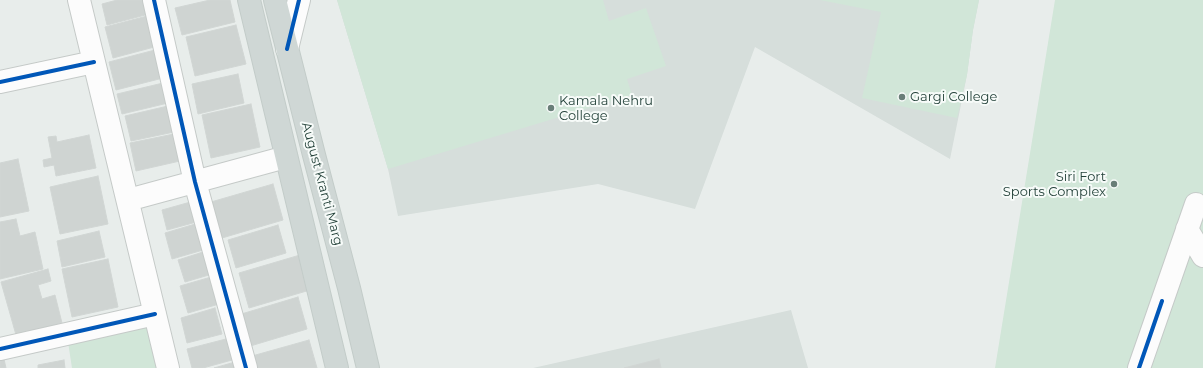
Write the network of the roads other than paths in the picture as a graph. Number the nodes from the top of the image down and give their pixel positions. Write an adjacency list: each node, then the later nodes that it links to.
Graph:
1 (79, 0): 7 (street)
2 (154, 0): 10 (street)
3 (249, 0): 9 (main road, August Kranti Marg)
4 (275, 0): 6 (main road, August Kranti Marg)
5 (299, 0): 6 (street)
6 (287, 49): 20 (main road, August Kranti Marg)
7 (94, 62): 8 (street); 11 (street)
8 (0, 82)
9 (286, 157): 10 (street); 19 (main road, August Kranti Marg)
10 (195, 182): 11 (street); 18 (street)
11 (128, 200): 15 (street)
12 (1196, 204): 13 (street)
13 (1187, 229): 14 (street); 21 (street)
14 (1203, 256)
15 (155, 314): 16 (street); 17 (street)
16 (0, 349)
17 (168, 368)
18 (246, 368)
19 (337, 368)
20 (368, 368)
21 (1139, 368)

